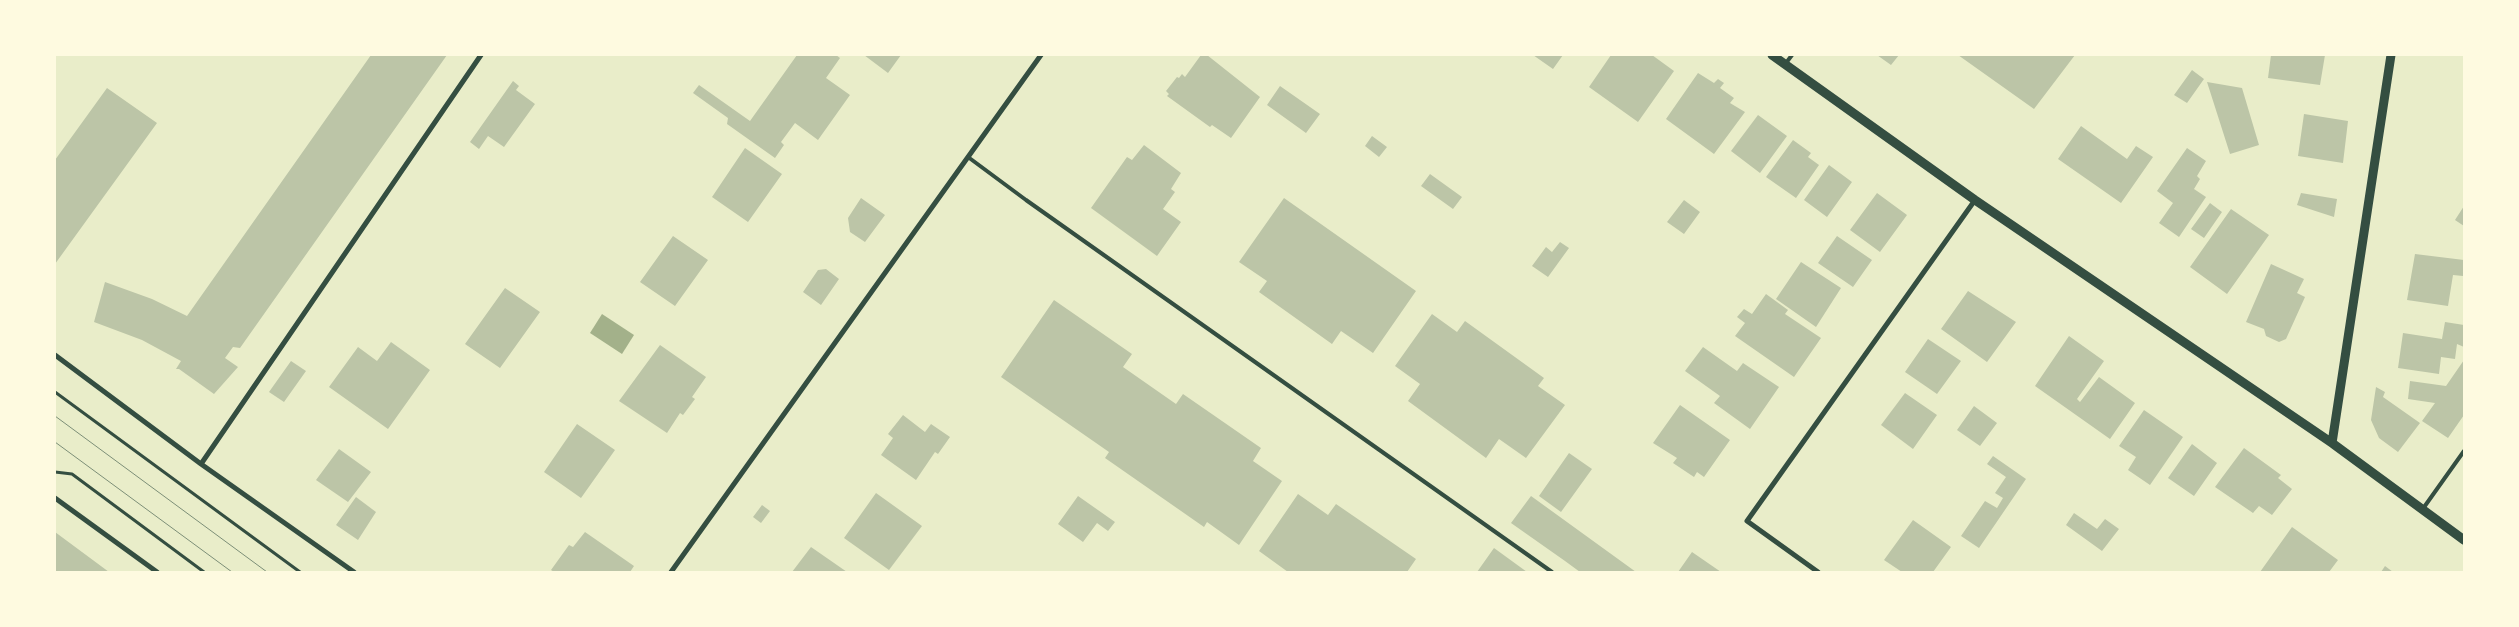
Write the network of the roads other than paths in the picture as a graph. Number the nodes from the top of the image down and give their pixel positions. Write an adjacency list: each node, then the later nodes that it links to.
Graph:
1 (482, 55): 12 (street)
2 (1041, 55): 7 (street)
3 (1772, 55): 6 (street)
4 (1792, 55): 6 (lane)
5 (2392, 55): 10 (street)
6 (1785, 64): 8 (street)
7 (968, 156): 18 (street); 19 (lane)
8 (1975, 200): 10 (street); 20 (street)
9 (55, 355): 12 (street)
10 (2332, 444): 14 (street)
11 (2464, 451): 14 (lane)
12 (201, 464): 17 (street)
13 (55, 498): 16 (street)
14 (2422, 510): 15 (street)
15 (2464, 540)
16 (157, 572)
17 (354, 572)
18 (671, 572)
19 (1552, 572)
20 (1818, 572)

